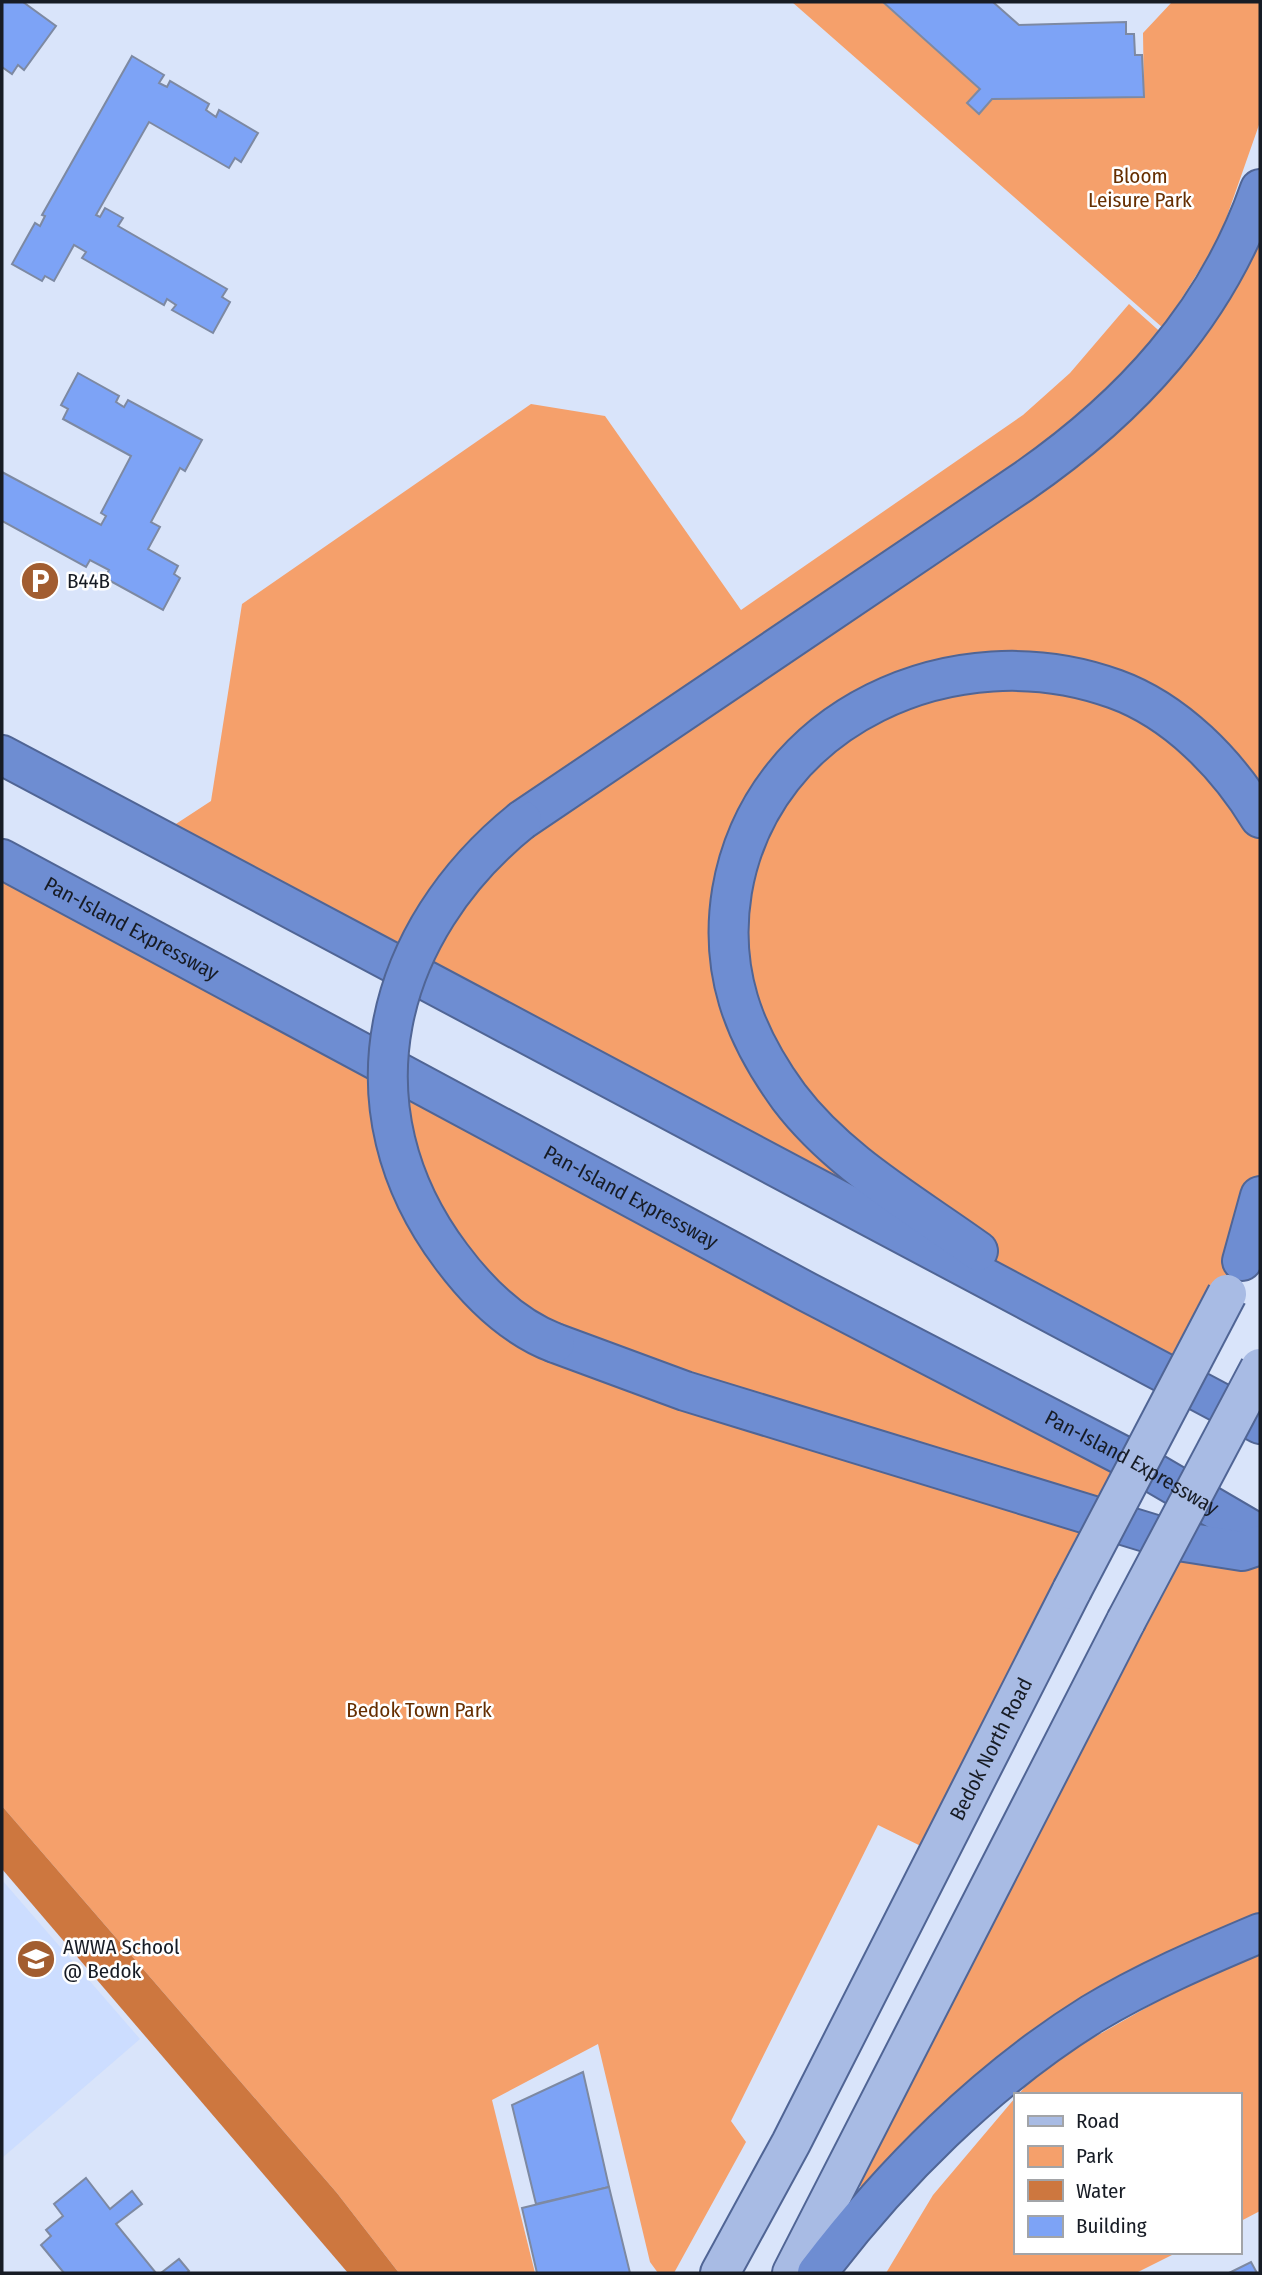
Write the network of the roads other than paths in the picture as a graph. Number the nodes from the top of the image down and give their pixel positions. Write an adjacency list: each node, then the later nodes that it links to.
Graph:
1 (1260, 189): 12 (highway, bridge)
2 (2, 755): 8 (highway)
3 (1260, 818): 8 (highway)
4 (2, 859): 11 (highway, Pan-Island Expressway)
5 (1260, 1196): 7 (highway)
6 (1260, 1223): 7 (main road, Bedok North Road)
7 (1234, 1277): 14 (main road, Bedok North Road, bridge)
8 (1105, 1341): 10 (highway)
9 (1260, 1368): 15 (main road, bridge)
10 (1260, 1424)
11 (1260, 1535)
12 (1260, 1545)
13 (1260, 1933): 16 (highway)
14 (720, 2273)
15 (792, 2273)
16 (817, 2273)

